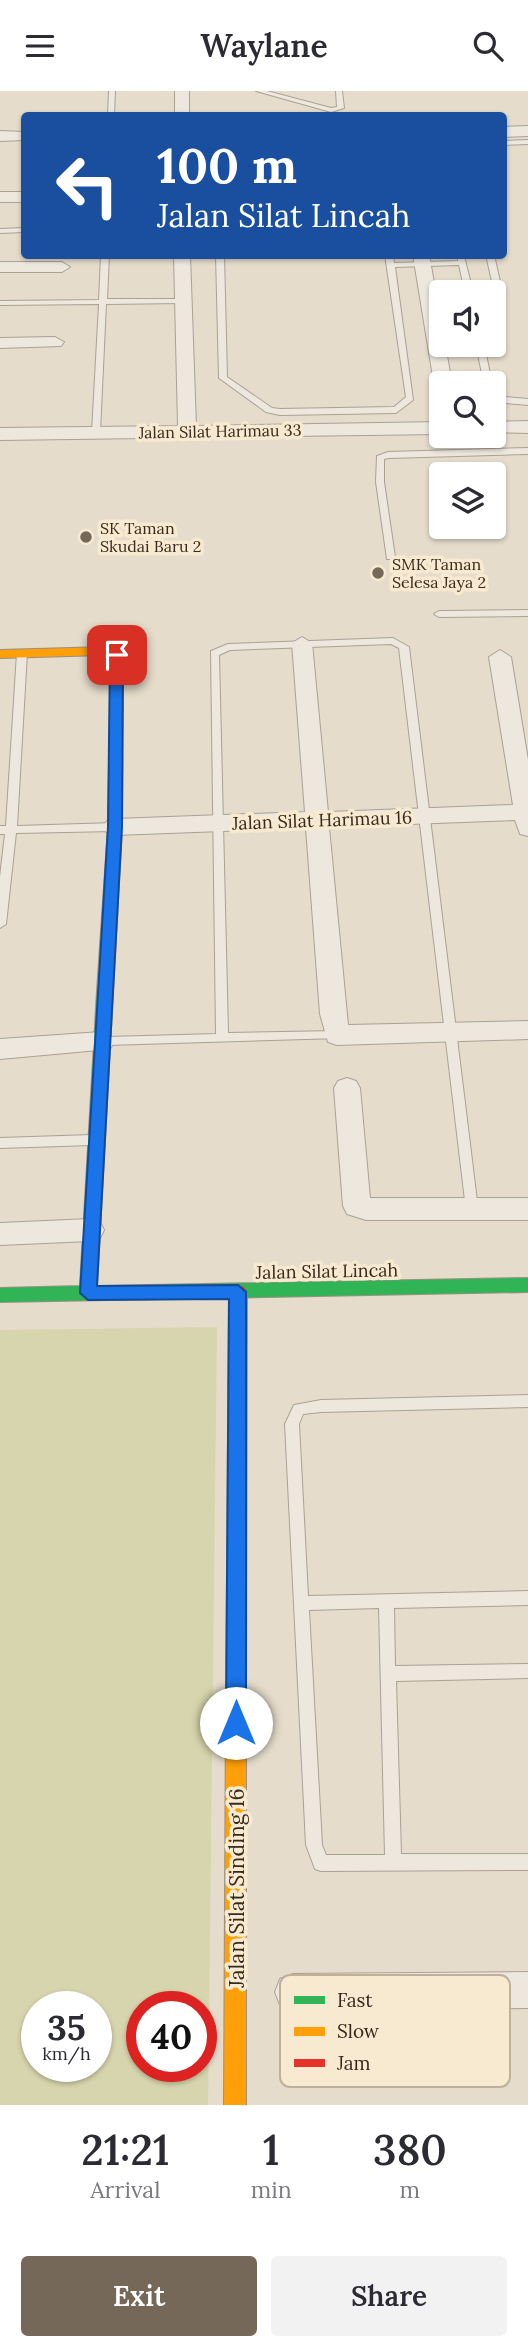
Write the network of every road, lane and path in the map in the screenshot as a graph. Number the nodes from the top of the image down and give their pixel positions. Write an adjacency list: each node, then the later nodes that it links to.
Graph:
1 (112, 91): 5 (lane)
2 (182, 91): 6 (street)
3 (260, 91): 4 (lane)
4 (339, 91)
5 (111, 112)
6 (182, 112)
7 (528, 131): 8 (street)
8 (507, 132)
9 (0, 136): 10 (street)
10 (21, 136)
11 (528, 142): 12 (lane)
12 (507, 143)
13 (0, 197): 14 (street)
14 (21, 197)
15 (0, 230): 16 (lane)
16 (21, 230)
17 (105, 259): 29 (lane)
18 (182, 259): 28 (street)
19 (220, 259): 22 (lane)
20 (462, 259): 23 (lane); 26 (lane)
21 (491, 259): 27 (lane)
22 (390, 260): 23 (lane)
23 (422, 260): 33 (street)
24 (0, 267): 25 (street)
25 (62, 267)
26 (466, 280)
27 (496, 280)
28 (183, 301): 29 (lane); 39 (street)
29 (103, 302): 30 (lane); 40 (lane)
30 (0, 303)
31 (55, 342): 32 (street)
32 (0, 343)
33 (441, 371)
34 (506, 400): 35 (lane)
35 (528, 402)
36 (528, 426): 37 (street)
37 (506, 427)
38 (429, 428): 39 (street, Jalan Silat Harimau 33)
39 (187, 431): 40 (street, Jalan Silat Harimau 33)
40 (96, 432): 41 (street, Jalan Silat Harimau 33)
41 (0, 433)
42 (528, 451): 43 (lane)
43 (390, 557)
44 (528, 613): 45 (lane)
45 (439, 614)
46 (302, 643): 50 (lane); 52 (street); 53 (lane)
47 (22, 653): 48 (street); 54 (street); 55 (lane)
48 (0, 654)
49 (500, 657): 51 (street)
50 (424, 816): 51 (street, Jalan Silat Harimau 16); 52 (street, Jalan Silat Harimau 16); 58 (lane)
51 (527, 817)
52 (317, 819): 53 (street, Jalan Silat Harimau 16); 59 (street)
53 (218, 824): 54 (street, Jalan Silat Harimau 16); 60 (lane)
54 (115, 827): 55 (lane); 61 (street)
55 (5, 830): 56 (lane)
56 (0, 924)
57 (528, 1030): 58 (street)
58 (450, 1032): 59 (street); 66 (lane)
59 (337, 1035): 60 (lane)
60 (222, 1037): 61 (lane)
61 (101, 1042): 62 (street); 64 (street)
62 (0, 1049)
63 (347, 1088): 66 (street)
64 (96, 1140): 65 (lane); 68 (street)
65 (0, 1143)
66 (472, 1209): 67 (street)
67 (528, 1209)
68 (90, 1230): 69 (street); 72 (street)
69 (0, 1234)
70 (528, 1285): 71 (street, Jalan Silat Lincah)
71 (238, 1292): 72 (street, Jalan Silat Lincah); 84 (street, Jalan Silat Sinding 16)
72 (88, 1293): 73 (street, Jalan Silat Lincah)
73 (0, 1295)
74 (528, 1401): 77 (lane)
75 (528, 1598): 76 (lane)
76 (386, 1601): 77 (lane); 79 (lane)
77 (301, 1603): 80 (lane)
78 (528, 1671): 79 (lane)
79 (388, 1674): 80 (lane)
80 (393, 1862): 81 (lane)
81 (528, 1862)
82 (510, 1990): 83 (street)
83 (528, 1990)
84 (235, 2105)

